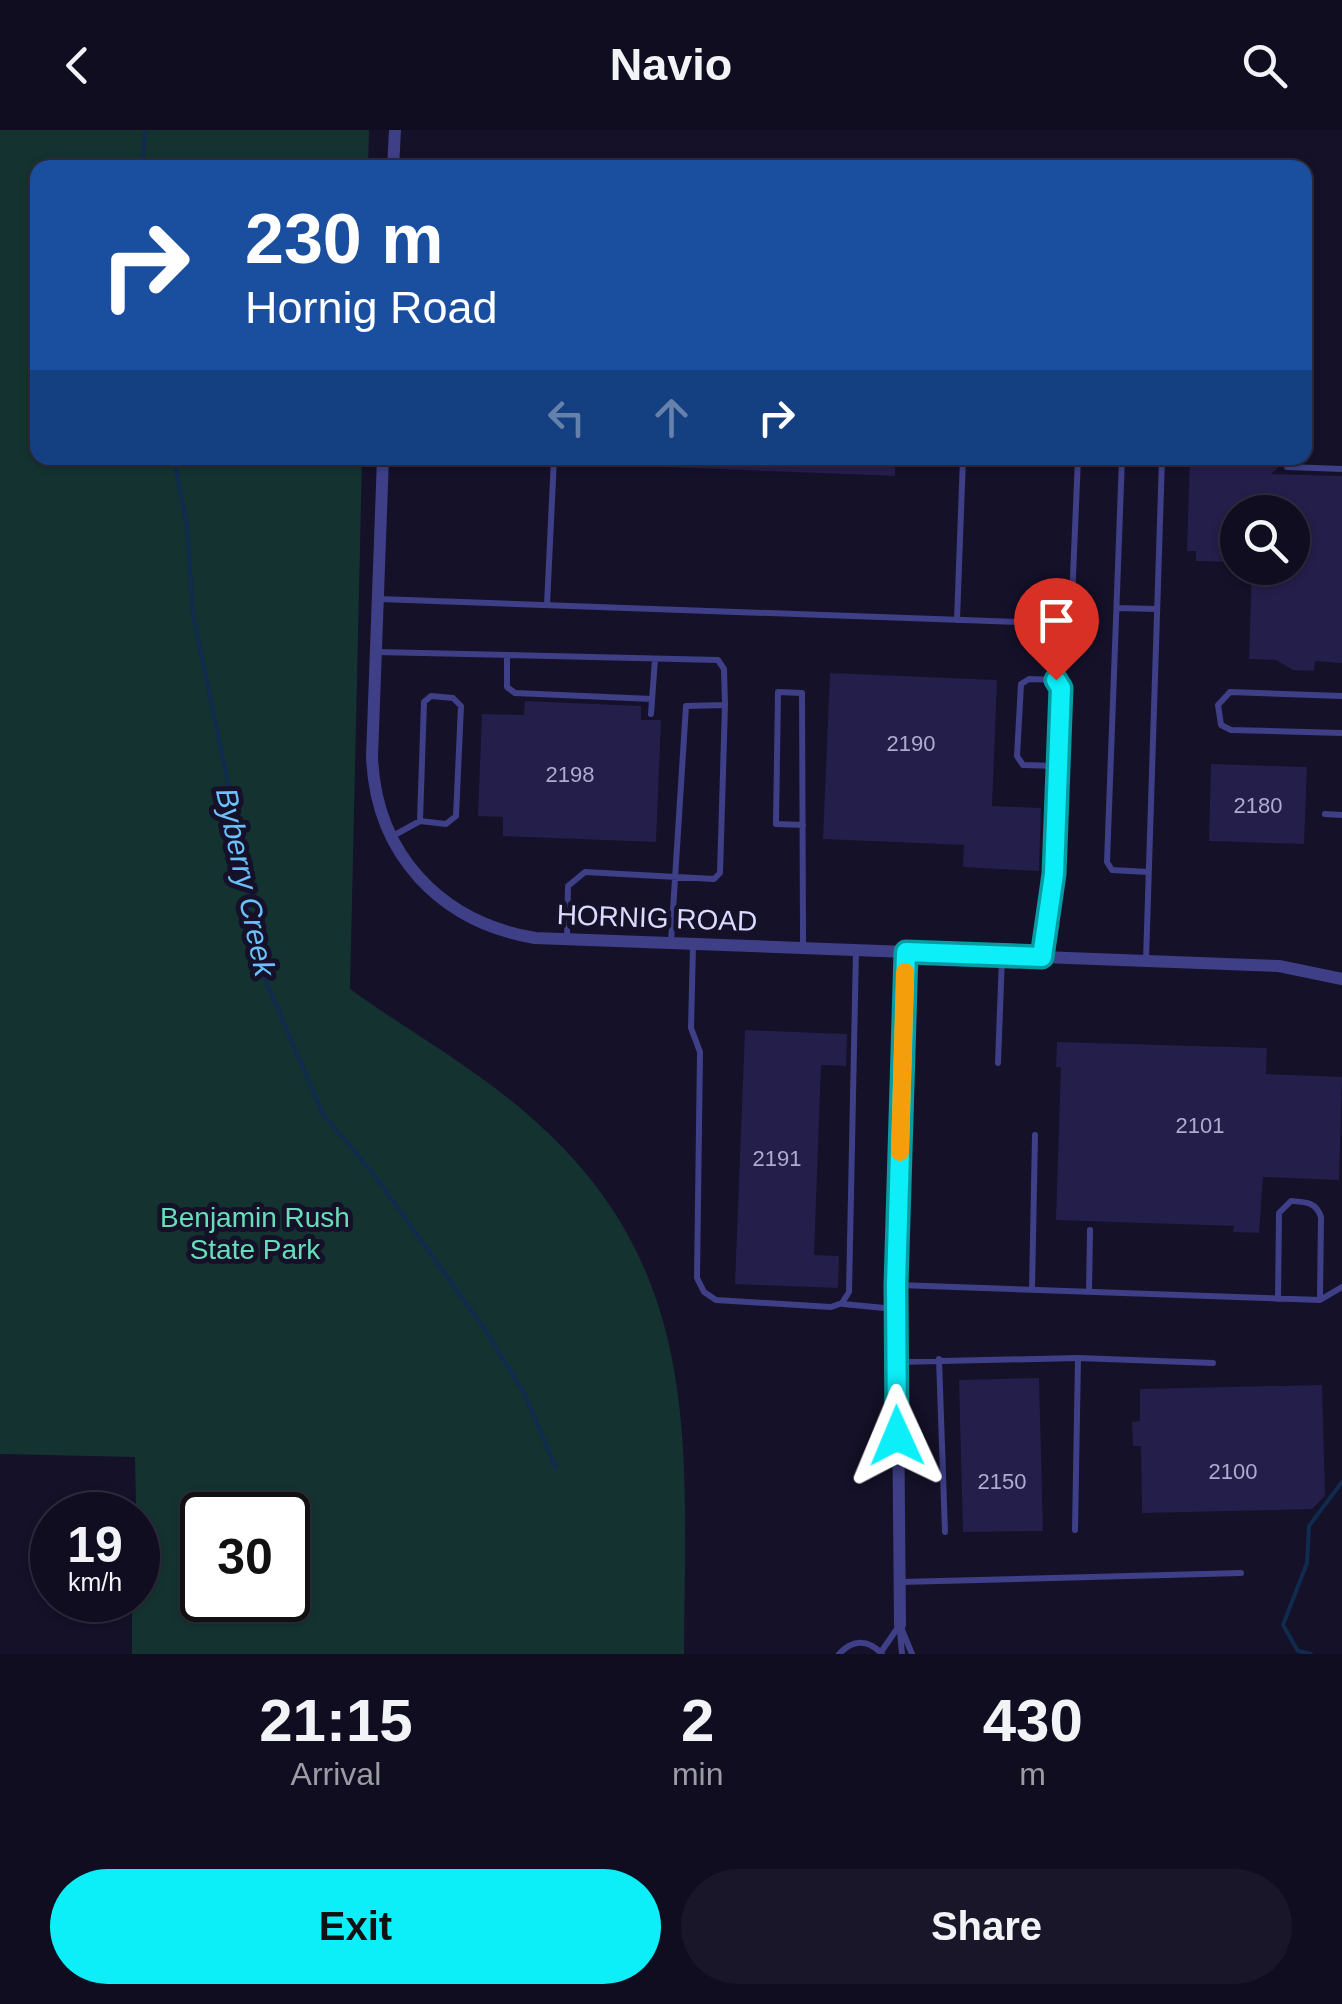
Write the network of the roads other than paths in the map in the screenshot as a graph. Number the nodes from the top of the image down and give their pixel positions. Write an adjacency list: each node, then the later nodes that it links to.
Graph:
1 (394, 130): 2 (street)
2 (393, 160)
3 (382, 465): 11 (street, HORNIG ROAD)
4 (554, 465): 12 (lane)
5 (963, 465): 15 (lane)
6 (1078, 465): 15 (lane)
7 (1122, 465): 13 (lane)
8 (1162, 465): 14 (lane)
9 (1286, 467): 10 (lane)
10 (1342, 469)
11 (377, 599): 12 (lane); 16 (street, HORNIG ROAD)
12 (547, 605): 15 (lane)
13 (1117, 608): 14 (lane); 30 (lane)
14 (1157, 609): 30 (lane)
15 (957, 620)
16 (376, 652): 17 (lane); 29 (street, HORNIG ROAD)
17 (507, 655): 18 (lane); 20 (lane)
18 (654, 659): 20 (lane); 21 (lane)
19 (1342, 696): 23 (lane)
20 (652, 699): 22 (lane)
21 (725, 704): 31 (lane); 31 (lane)
22 (651, 714)
23 (1342, 734)
24 (1058, 766): 24 (lane); 39 (lane)
25 (1325, 814): 26 (lane)
26 (1342, 815)
27 (420, 822): 27 (lane); 29 (lane)
28 (802, 825): 28 (lane); 35 (lane)
29 (390, 838): 32 (street, HORNIG ROAD)
30 (1148, 872): 40 (lane)
31 (676, 876): 32 (lane); 33 (lane)
32 (567, 940): 33 (street, HORNIG ROAD)
33 (671, 943): 34 (street, HORNIG ROAD)
34 (693, 944): 35 (street, HORNIG ROAD); 51 (lane)
35 (802, 948): 36 (street, HORNIG ROAD)
36 (856, 950): 37 (street, HORNIG ROAD); 51 (lane)
37 (906, 952): 38 (street, HORNIG ROAD); 45 (street)
38 (1002, 956): 39 (street, HORNIG ROAD); 42 (lane)
39 (1042, 957): 40 (street, HORNIG ROAD)
40 (1146, 961): 41 (street, HORNIG ROAD)
41 (1342, 979)
42 (998, 1063)
43 (1035, 1135): 47 (lane)
44 (1090, 1230): 48 (lane)
45 (896, 1285): 47 (lane); 52 (street)
46 (1342, 1287): 50 (lane)
47 (1032, 1290): 48 (lane)
48 (1089, 1292): 49 (lane)
49 (1278, 1300): 50 (lane); 50 (lane)
50 (1320, 1300)
51 (842, 1304): 52 (lane)
52 (896, 1309): 55 (street)
53 (1078, 1358): 54 (lane); 56 (lane); 57 (lane)
54 (939, 1359): 55 (lane); 58 (lane)
55 (896, 1362): 60 (street)
56 (1213, 1363)
57 (1075, 1530)
58 (945, 1532)
59 (1241, 1573): 60 (lane)
60 (899, 1582): 61 (street)
61 (900, 1625): 62 (lane); 64 (lane); 65 (lane)
62 (882, 1653): 63 (lane)
63 (838, 1654)
64 (902, 1654)
65 (912, 1654)

